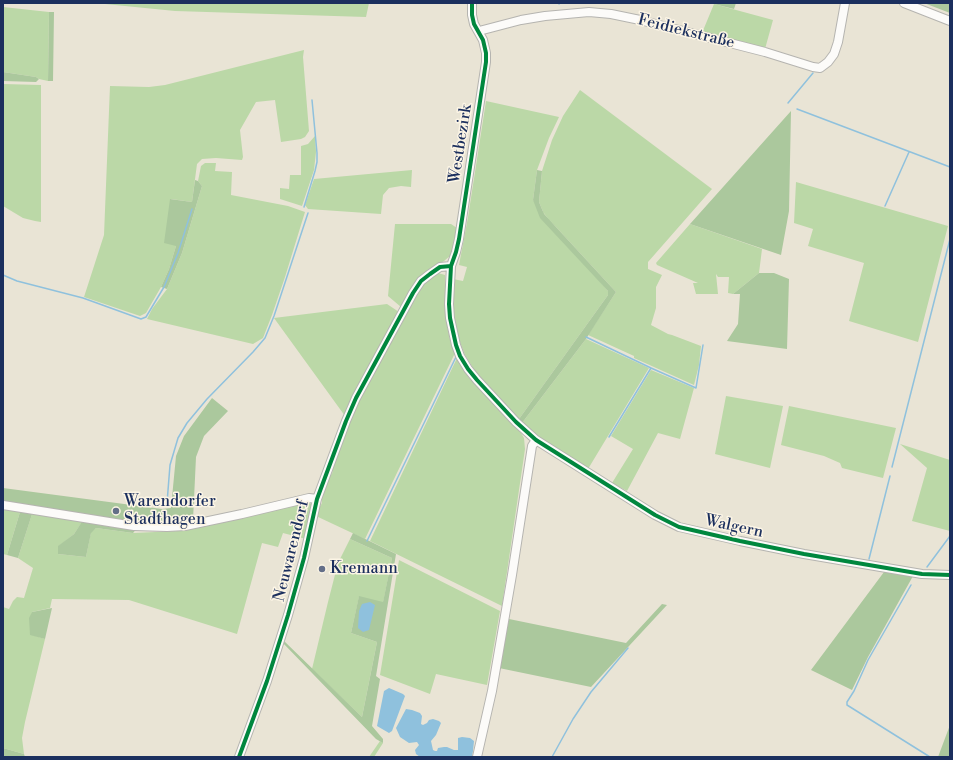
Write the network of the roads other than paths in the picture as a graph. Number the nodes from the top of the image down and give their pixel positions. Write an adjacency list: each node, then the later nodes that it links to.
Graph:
1 (472, 3): 5 (street, Westbezirk)
2 (845, 3): 5 (street, Feidiekstraße)
3 (904, 3): 4 (street)
4 (950, 21)
5 (479, 31): 6 (street, Westbezirk)
6 (450, 266): 7 (street, Westbezirk); 8 (street, Neuwarendorf)
7 (536, 440): 10 (street, Walgern); 12 (street)
8 (317, 499): 9 (street, Neuwarendorf); 11 (street, Neuwarendorf)
9 (3, 505)
10 (950, 575)
11 (239, 757)
12 (477, 757)

